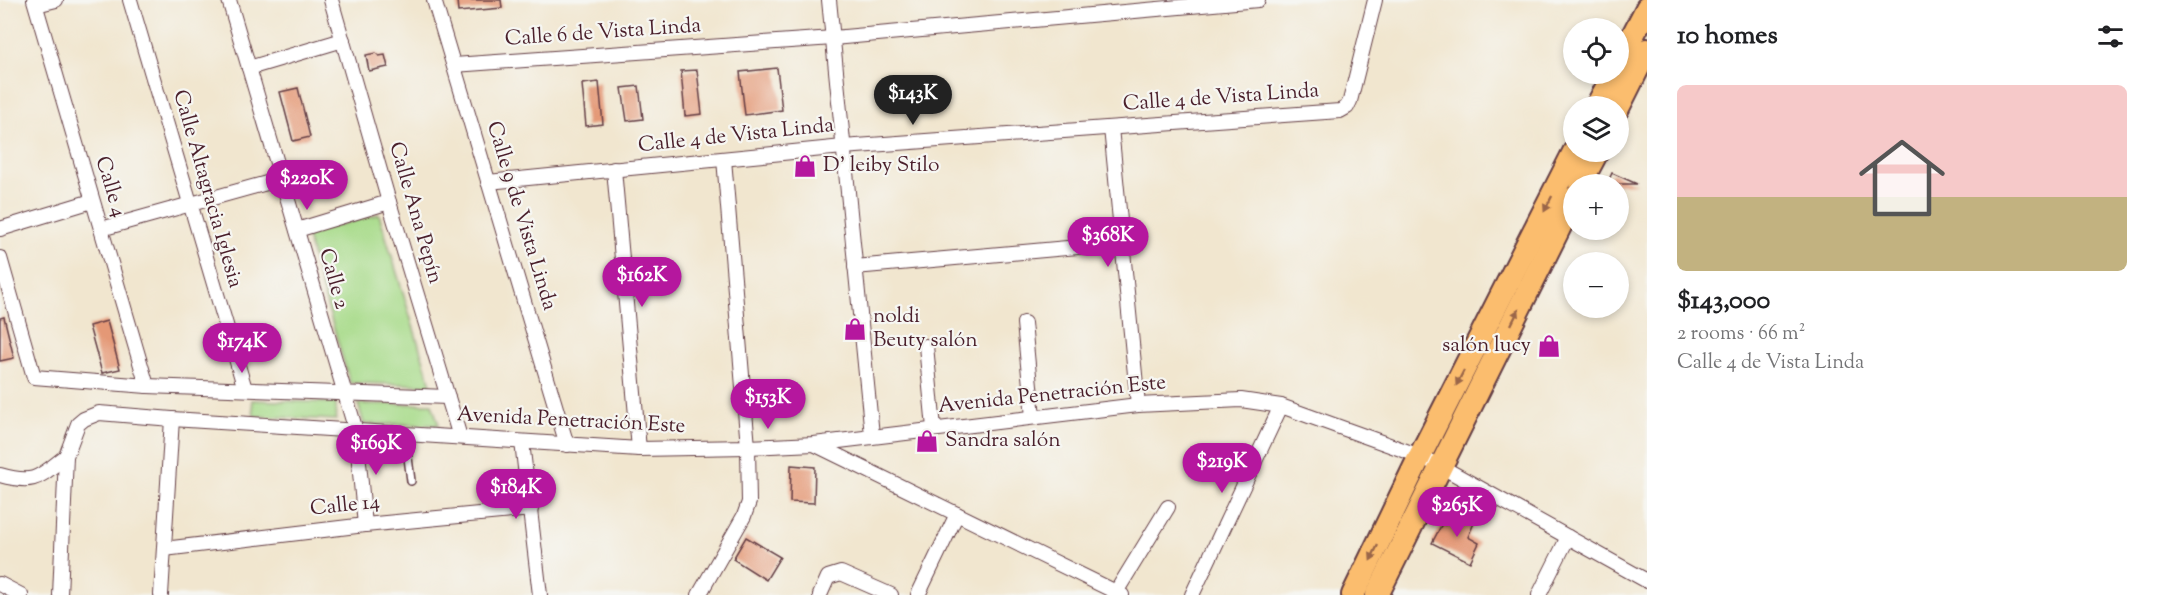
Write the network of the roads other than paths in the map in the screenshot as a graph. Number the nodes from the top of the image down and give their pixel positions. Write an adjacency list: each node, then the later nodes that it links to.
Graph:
1 (56, 0): 9 (street)
2 (130, 0): 27 (street, Calle Altagracia Iglesia)
3 (229, 0): 16 (street, Calle 2)
4 (331, 0): 12 (street, Calle Ana Pepín)
5 (434, 0): 15 (street, Calle 9 de Vista Linda)
6 (829, 0): 11 (street)
7 (1258, 0): 11 (street, Calle 6 de Vista Linda)
8 (1375, 0): 18 (street, Calle 4 de Vista Linda)
9 (35, 2): 25 (street, Calle 4)
10 (1647, 8): 13 (main road)
11 (833, 38): 15 (street, Calle 6 de Vista Linda); 19 (street)
12 (343, 40): 16 (street); 26 (street, Calle Ana Pepín)
13 (1629, 43)
14 (1647, 50): 17 (main road)
15 (454, 65): 24 (street, Calle 9 de Vista Linda)
16 (249, 68): 23 (street, Calle 2)
17 (1624, 96)
18 (1111, 128): 19 (street, Calle 4 de Vista Linda); 32 (street)
19 (843, 147): 20 (street, Calle 4 de Vista Linda); 34 (street)
20 (724, 159): 22 (street, Calle 4 de Vista Linda); 54 (street)
21 (1569, 162): 57 (main road, one-way to 57)
22 (614, 169): 24 (street, Calle 4 de Vista Linda); 55 (street)
23 (281, 179): 27 (street); 31 (street, Calle 2)
24 (488, 182): 53 (street, Calle 9 de Vista Linda)
25 (92, 201): 29 (street); 30 (street, Calle 4)
26 (389, 202): 31 (street); 41 (street, Calle Ana Pepín)
27 (190, 204): 30 (street); 39 (street, Calle Altagracia Iglesia)
28 (1563, 220): 58 (main road, one-way to 28)
29 (0, 229)
30 (100, 229): 38 (street, Calle 4)
31 (297, 230): 40 (street, Calle 2)
32 (1122, 243): 34 (street); 42 (street)
33 (0, 258): 35 (street)
34 (855, 267): 49 (street)
35 (4, 289): 38 (street)
36 (1024, 323): 44 (street)
37 (926, 346): 46 (street)
38 (147, 386): 39 (street)
39 (245, 390): 40 (street)
40 (345, 393): 41 (street); 47 (street, Calle 2)
41 (448, 397): 50 (street, Calle Ana Pepín)
42 (1138, 405): 43 (street, Avenida Penetración Este); 44 (street, Avenida Penetración Este)
43 (1281, 406): 57 (street, Avenida Penetración Este); 78 (street)
44 (1033, 417): 46 (street, Avenida Penetración Este)
45 (172, 419): 47 (street, Avenida Penetración Este); 56 (street, Avenida Penetración Este); 66 (street)
46 (934, 428): 49 (street, Avenida Penetración Este)
47 (356, 431): 48 (street, Avenida Penetración Este); 64 (street, Calle 2)
48 (405, 434): 50 (street, Avenida Penetración Este); 60 (lane)
49 (872, 435): 52 (street, Avenida Penetración Este)
50 (460, 437): 51 (street, Avenida Penetración Este)
51 (522, 442): 53 (street, Avenida Penetración Este); 62 (street)
52 (814, 444): 54 (street, Avenida Penetración Este); 63 (street)
53 (567, 445): 55 (street, Avenida Penetración Este)
54 (748, 447): 55 (street, Avenida Penetración Este); 74 (street)
55 (639, 449)
56 (66, 456): 59 (street); 71 (street)
57 (1420, 456): 58 (street, Avenida Penetración Este); 79 (main road, one-way to 79)
58 (1440, 466): 65 (street, Avenida Penetración Este); 80 (main road)
59 (0, 475)
60 (411, 481)
61 (1168, 507): 69 (street)
62 (531, 509): 64 (street, Calle 14); 73 (street)
63 (957, 514): 69 (street); 77 (street)
64 (365, 525): 66 (street, Calle 14)
65 (1568, 537): 67 (street, Avenida Penetración Este); 81 (street)
66 (164, 549): 72 (street)
67 (1647, 581)
68 (0, 584): 70 (street)
69 (1119, 594)
70 (21, 595)
71 (60, 595)
72 (161, 595)
73 (540, 595)
74 (699, 595)
75 (820, 595): 76 (street)
76 (891, 595)
77 (918, 595)
78 (1192, 595)
79 (1353, 595)
80 (1377, 595)
81 (1539, 595)

